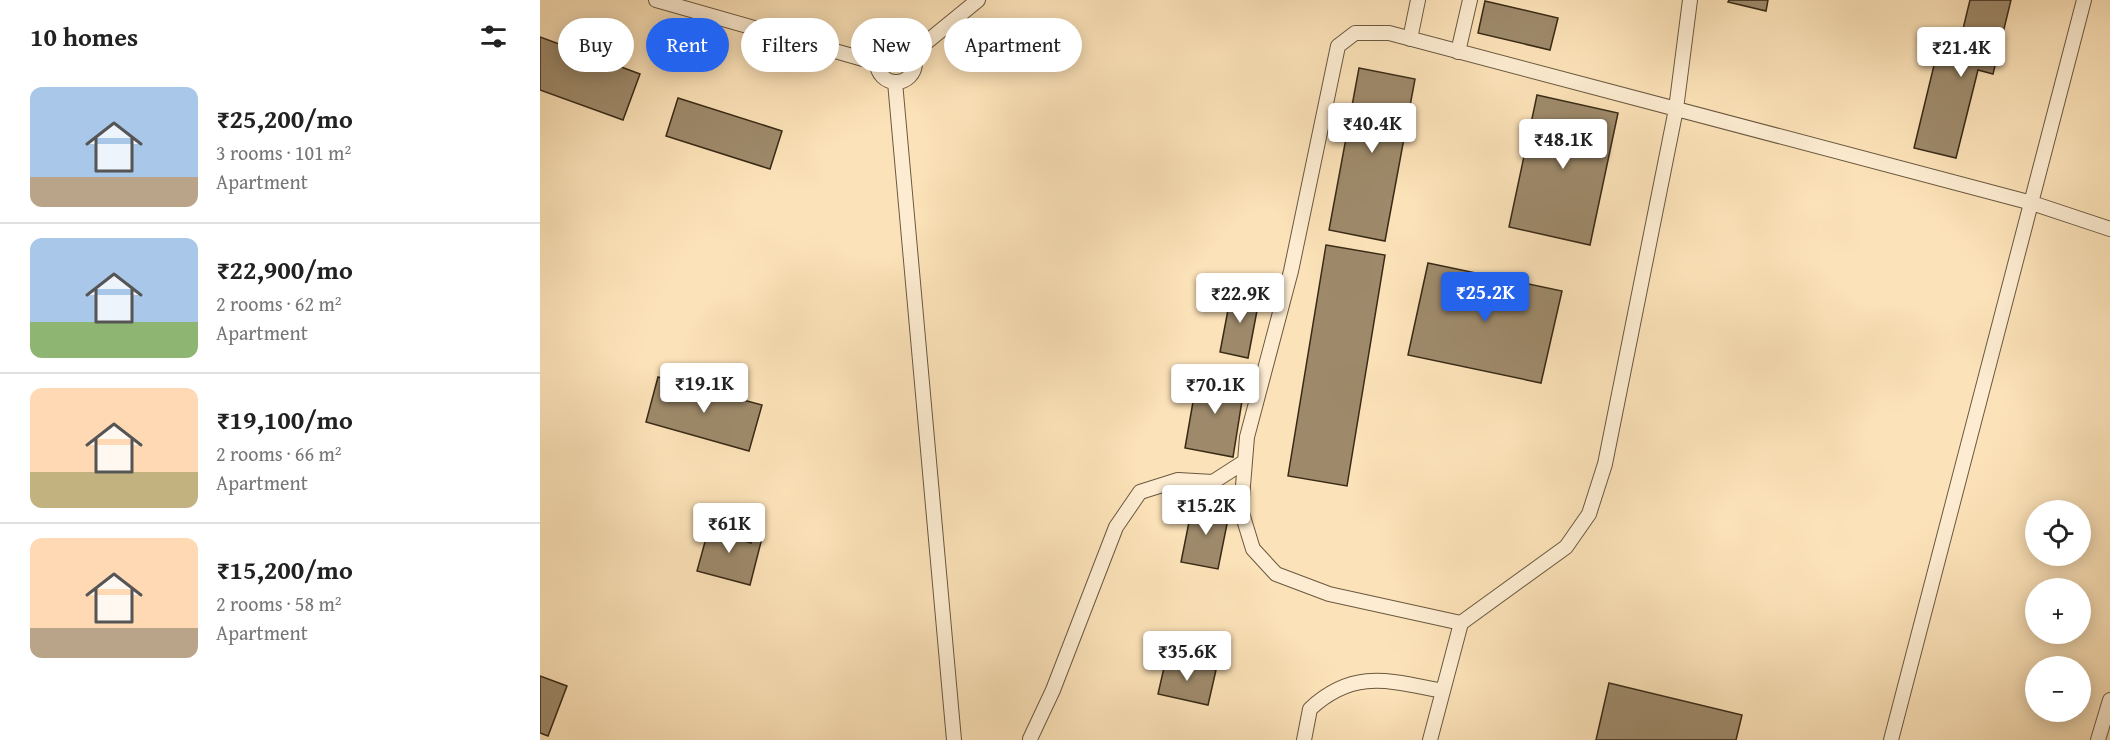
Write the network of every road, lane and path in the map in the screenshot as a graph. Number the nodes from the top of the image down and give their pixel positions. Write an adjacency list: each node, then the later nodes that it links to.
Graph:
1 (656, 0): 10 (lane)
2 (978, 0): 7 (lane)
3 (1418, 0): 8 (lane)
4 (1470, 0): 9 (lane)
5 (1690, 0): 14 (lane)
6 (2084, 0): 15 (lane)
7 (932, 38)
8 (1410, 39): 9 (lane); 17 (lane)
9 (1458, 52): 14 (lane)
10 (851, 56)
11 (879, 72): 13 (lane)
12 (912, 72): 13 (lane)
13 (895, 82): 21 (lane)
14 (1676, 110): 15 (lane); 18 (lane)
15 (2032, 203): 16 (lane); 25 (lane)
16 (2110, 229)
17 (1244, 462): 18 (lane); 22 (lane)
18 (1461, 623): 19 (lane)
19 (1443, 691): 23 (lane); 24 (lane)
20 (2110, 700): 26 (lane)
21 (954, 740)
22 (1030, 740)
23 (1304, 740)
24 (1430, 740)
25 (1892, 740)
26 (2098, 740)

